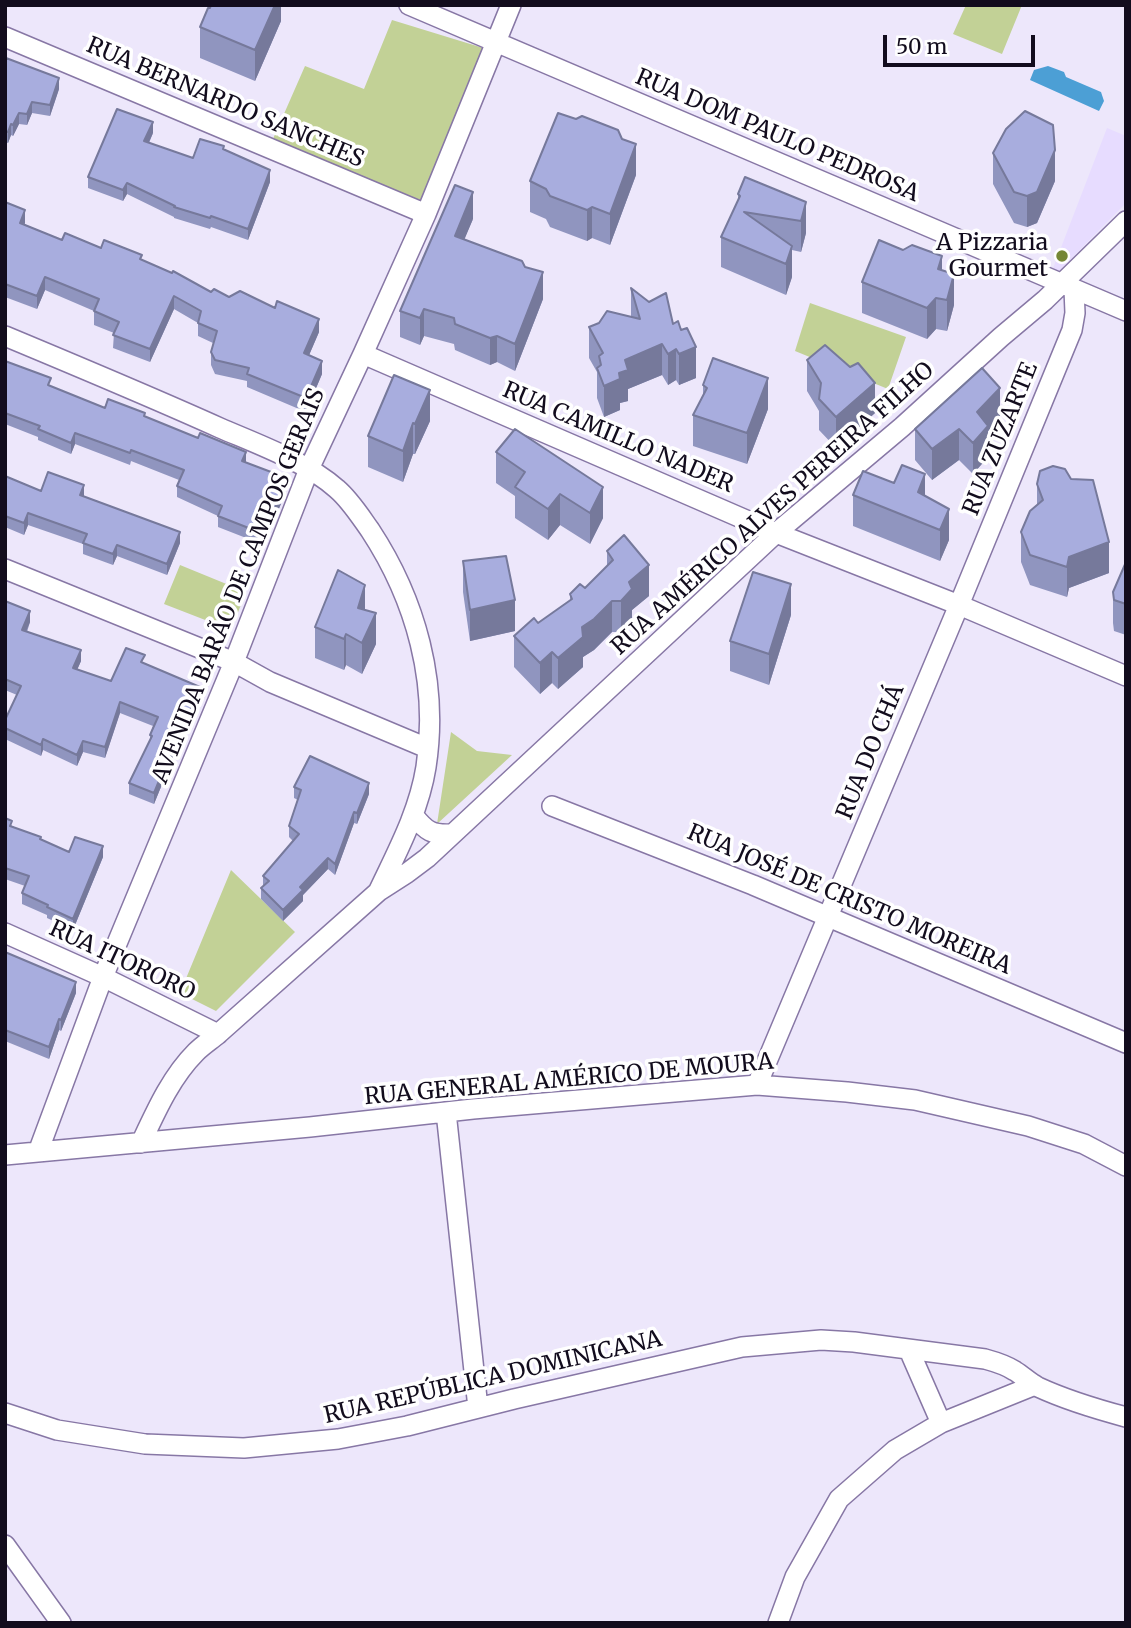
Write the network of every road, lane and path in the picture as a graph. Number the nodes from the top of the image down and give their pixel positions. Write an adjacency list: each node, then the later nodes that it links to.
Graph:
1 (409, 5): 4 (street, RUA DOM PAULO PEDROSA)
2 (511, 5): 4 (street, AVENIDA BARÃO DE CAMPOS GERAIS)
3 (5, 37): 5 (street, RUA BERNARDO SANCHES)
4 (496, 42): 5 (street, AVENIDA BARÃO DE CAMPOS GERAIS); 7 (street, RUA DOM PAULO PEDROSA)
5 (426, 214): 10 (street, AVENIDA BARÃO DE CAMPOS GERAIS)
6 (1126, 221): 7 (street, RUA AMÉRICO ALVES PEREIRA FILHO)
7 (1068, 287): 8 (street, RUA DOM PAULO PEDROSA); 12 (street, RUA AMÉRICO ALVES PEREIRA FILHO); 14 (street, RUA ZUZARTE)
8 (1126, 311)
9 (5, 336): 11 (street)
10 (363, 354): 11 (street, AVENIDA BARÃO DE CAMPOS GERAIS); 12 (street, RUA CAMILLO NADER)
11 (309, 469): 15 (street, AVENIDA BARÃO DE CAMPOS GERAIS); 17 (street)
12 (776, 533): 14 (street, RUA CAMILLO NADER); 20 (street, RUA AMÉRICO ALVES PEREIRA FILHO)
13 (5, 569): 15 (street)
14 (959, 605): 16 (street, RUA CAMILLO NADER); 22 (street, RUA DO CHÁ)
15 (234, 662): 17 (street); 24 (street, AVENIDA BARÃO DE CAMPOS GERAIS)
16 (1126, 676)
17 (427, 748): 19 (street)
18 (552, 806): 22 (street, RUA JOSÉ DE CRISTO MOREIRA)
19 (414, 816): 20 (street); 21 (street)
20 (451, 834): 21 (street, RUA AMÉRICO ALVES PEREIRA FILHO)
21 (379, 891): 25 (street)
22 (828, 916): 26 (street, RUA JOSÉ DE CRISTO MOREIRA); 27 (street, RUA DO CHÁ)
23 (5, 933): 24 (street, RUA ITORORO)
24 (103, 978): 25 (street, RUA ITORORO); 30 (street, AVENIDA BARÃO DE CAMPOS GERAIS)
25 (218, 1034): 29 (street)
26 (1126, 1043)
27 (757, 1085): 28 (street, RUA GENERAL AMÉRICO DE MOURA); 32 (street, RUA GENERAL AMÉRICO DE MOURA)
28 (446, 1112): 29 (street, RUA GENERAL AMÉRICO DE MOURA); 35 (street)
29 (141, 1143): 30 (street, RUA GENERAL AMÉRICO DE MOURA)
30 (38, 1152): 31 (street, RUA GENERAL AMÉRICO DE MOURA)
31 (5, 1155)
32 (1126, 1166)
33 (909, 1350): 34 (street, RUA REPÚBLICA DOMINICANA); 35 (street, RUA REPÚBLICA DOMINICANA); 38 (street)
34 (1034, 1385): 37 (street, RUA REPÚBLICA DOMINICANA); 38 (street)
35 (478, 1408): 36 (street, RUA REPÚBLICA DOMINICANA)
36 (5, 1413)
37 (1126, 1417)
38 (941, 1423): 41 (street)
39 (5, 1545): 40 (street)
40 (61, 1623)
41 (778, 1623)

